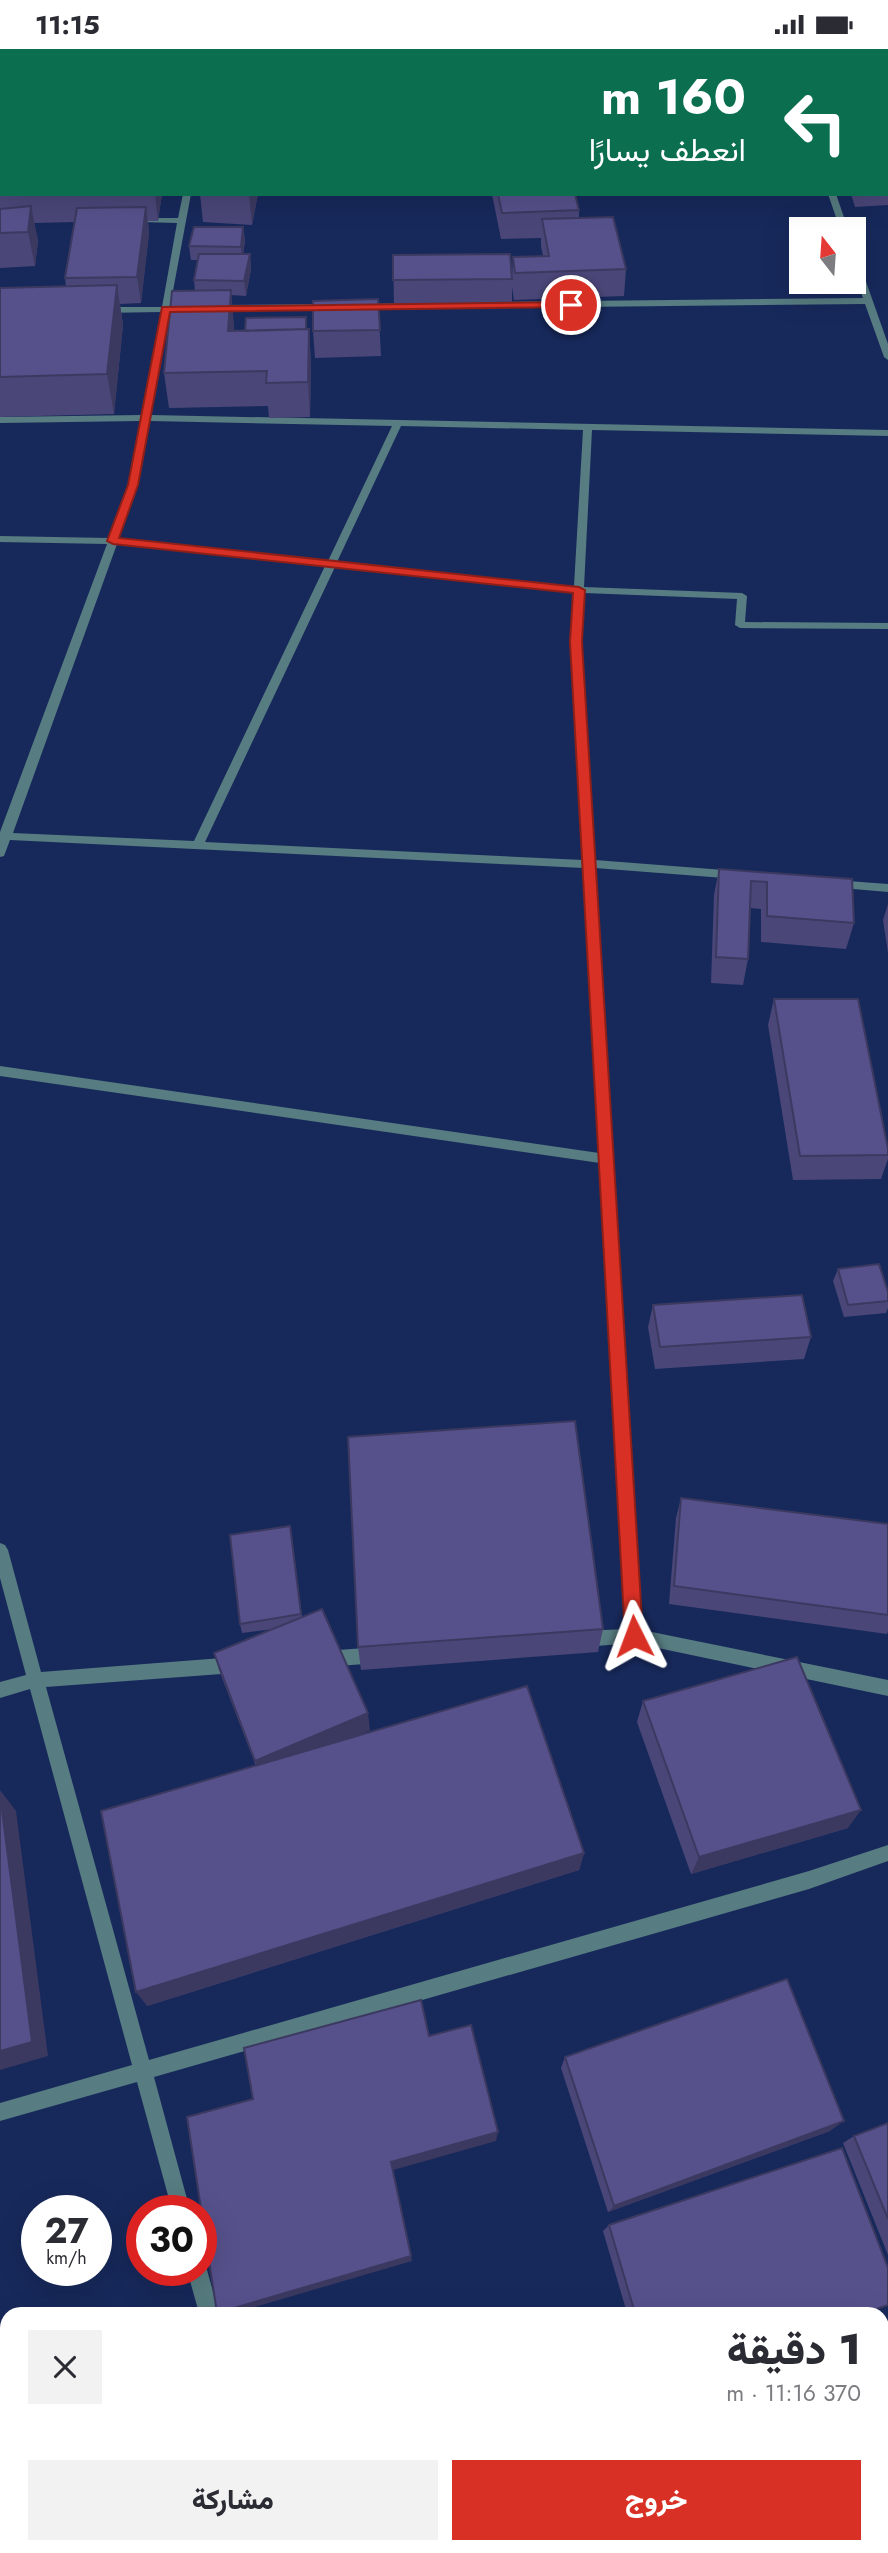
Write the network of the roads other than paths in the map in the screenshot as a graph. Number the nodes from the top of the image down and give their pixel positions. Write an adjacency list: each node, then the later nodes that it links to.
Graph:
1 (187, 196): 5 (street)
2 (833, 196): 3 (street)
3 (840, 217)
4 (126, 220): 5 (street)
5 (182, 221): 11 (street)
6 (866, 293): 7 (street)
7 (869, 301): 9 (street); 14 (street)
8 (428, 306): 10 (street)
9 (483, 306)
10 (207, 308)
11 (166, 309): 12 (street); 13 (street); 15 (street)
12 (193, 309)
13 (97, 310)
14 (888, 357)
15 (145, 418): 16 (street); 17 (street); 21 (street)
16 (0, 420)
17 (398, 423): 18 (street); 22 (street)
18 (588, 427): 19 (street); 23 (street)
19 (888, 433)
20 (0, 539): 21 (street)
21 (113, 541): 22 (street); 25 (street)
22 (331, 564): 23 (street); 26 (street)
23 (579, 590): 24 (street); 28 (street)
24 (888, 626)
25 (3, 836): 26 (street); 27 (street)
26 (198, 845): 28 (street)
27 (0, 853)
28 (589, 864): 29 (street); 33 (street)
29 (753, 877)
30 (820, 883): 31 (street)
31 (888, 888)
32 (0, 1071): 33 (street)
33 (606, 1159): 35 (street)
34 (0, 1550): 40 (street)
35 (634, 1636): 36 (street); 41 (street)
36 (565, 1641)
37 (398, 1653): 38 (street)
38 (314, 1660)
39 (258, 1664): 40 (street)
40 (36, 1680): 42 (street); 44 (street)
41 (888, 1688)
42 (0, 1690)
43 (888, 1853): 44 (street)
44 (143, 2071): 45 (street); 46 (street)
45 (0, 2112)
46 (177, 2195)
47 (201, 2286): 48 (street)
48 (207, 2307)

